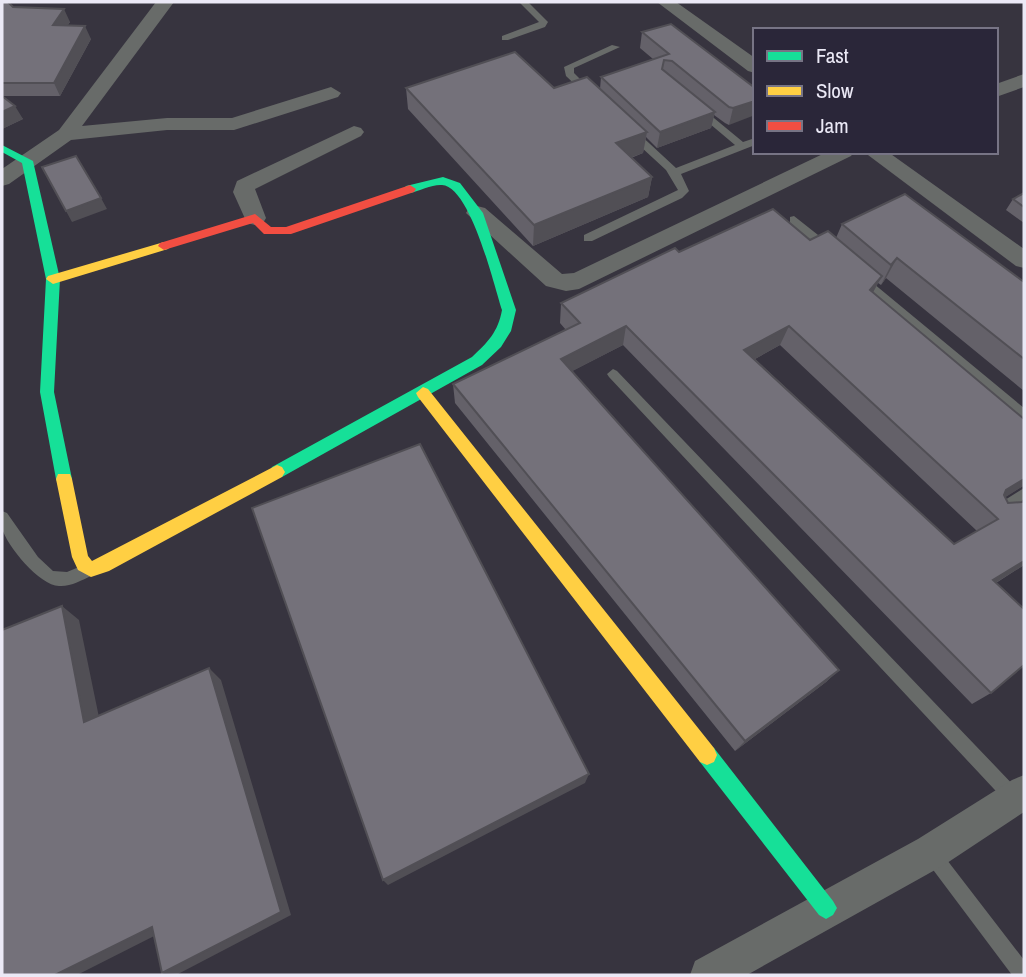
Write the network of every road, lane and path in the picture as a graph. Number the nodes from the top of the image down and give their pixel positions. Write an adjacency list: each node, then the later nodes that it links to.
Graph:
1 (164, 2): 14 (street)
2 (526, 2): 4 (lane)
3 (665, 2): 6 (street)
4 (505, 38)
5 (615, 47): 10 (lane)
6 (753, 65)
7 (1024, 80): 8 (street)
8 (998, 90)
9 (331, 93): 14 (street)
10 (595, 99)
11 (693, 105): 16 (lane)
12 (625, 126): 21 (lane)
13 (354, 132): 24 (street)
14 (66, 134): 20 (street)
15 (753, 142): 16 (lane)
16 (742, 146): 21 (lane)
17 (2, 148): 20 (street)
18 (840, 154): 23 (street)
19 (877, 154): 28 (street)
20 (27, 161): 22 (street); 30 (street)
21 (674, 173): 26 (lane)
22 (2, 179)
23 (477, 213): 24 (street); 32 (street)
24 (255, 218): 30 (street)
25 (794, 220): 27 (lane)
26 (587, 238)
27 (836, 256)
28 (1024, 260)
29 (857, 273): 33 (lane)
30 (52, 279): 37 (street)
31 (613, 374): 38 (lane)
32 (423, 393): 37 (street); 40 (street)
33 (1024, 415)
34 (1024, 494): 35 (lane)
35 (996, 513)
36 (2, 517): 37 (lane)
37 (91, 569)
38 (1019, 795): 39 (street)
39 (931, 852): 40 (street); 42 (lane)
40 (826, 908): 41 (street)
41 (709, 975)
42 (1024, 975)

